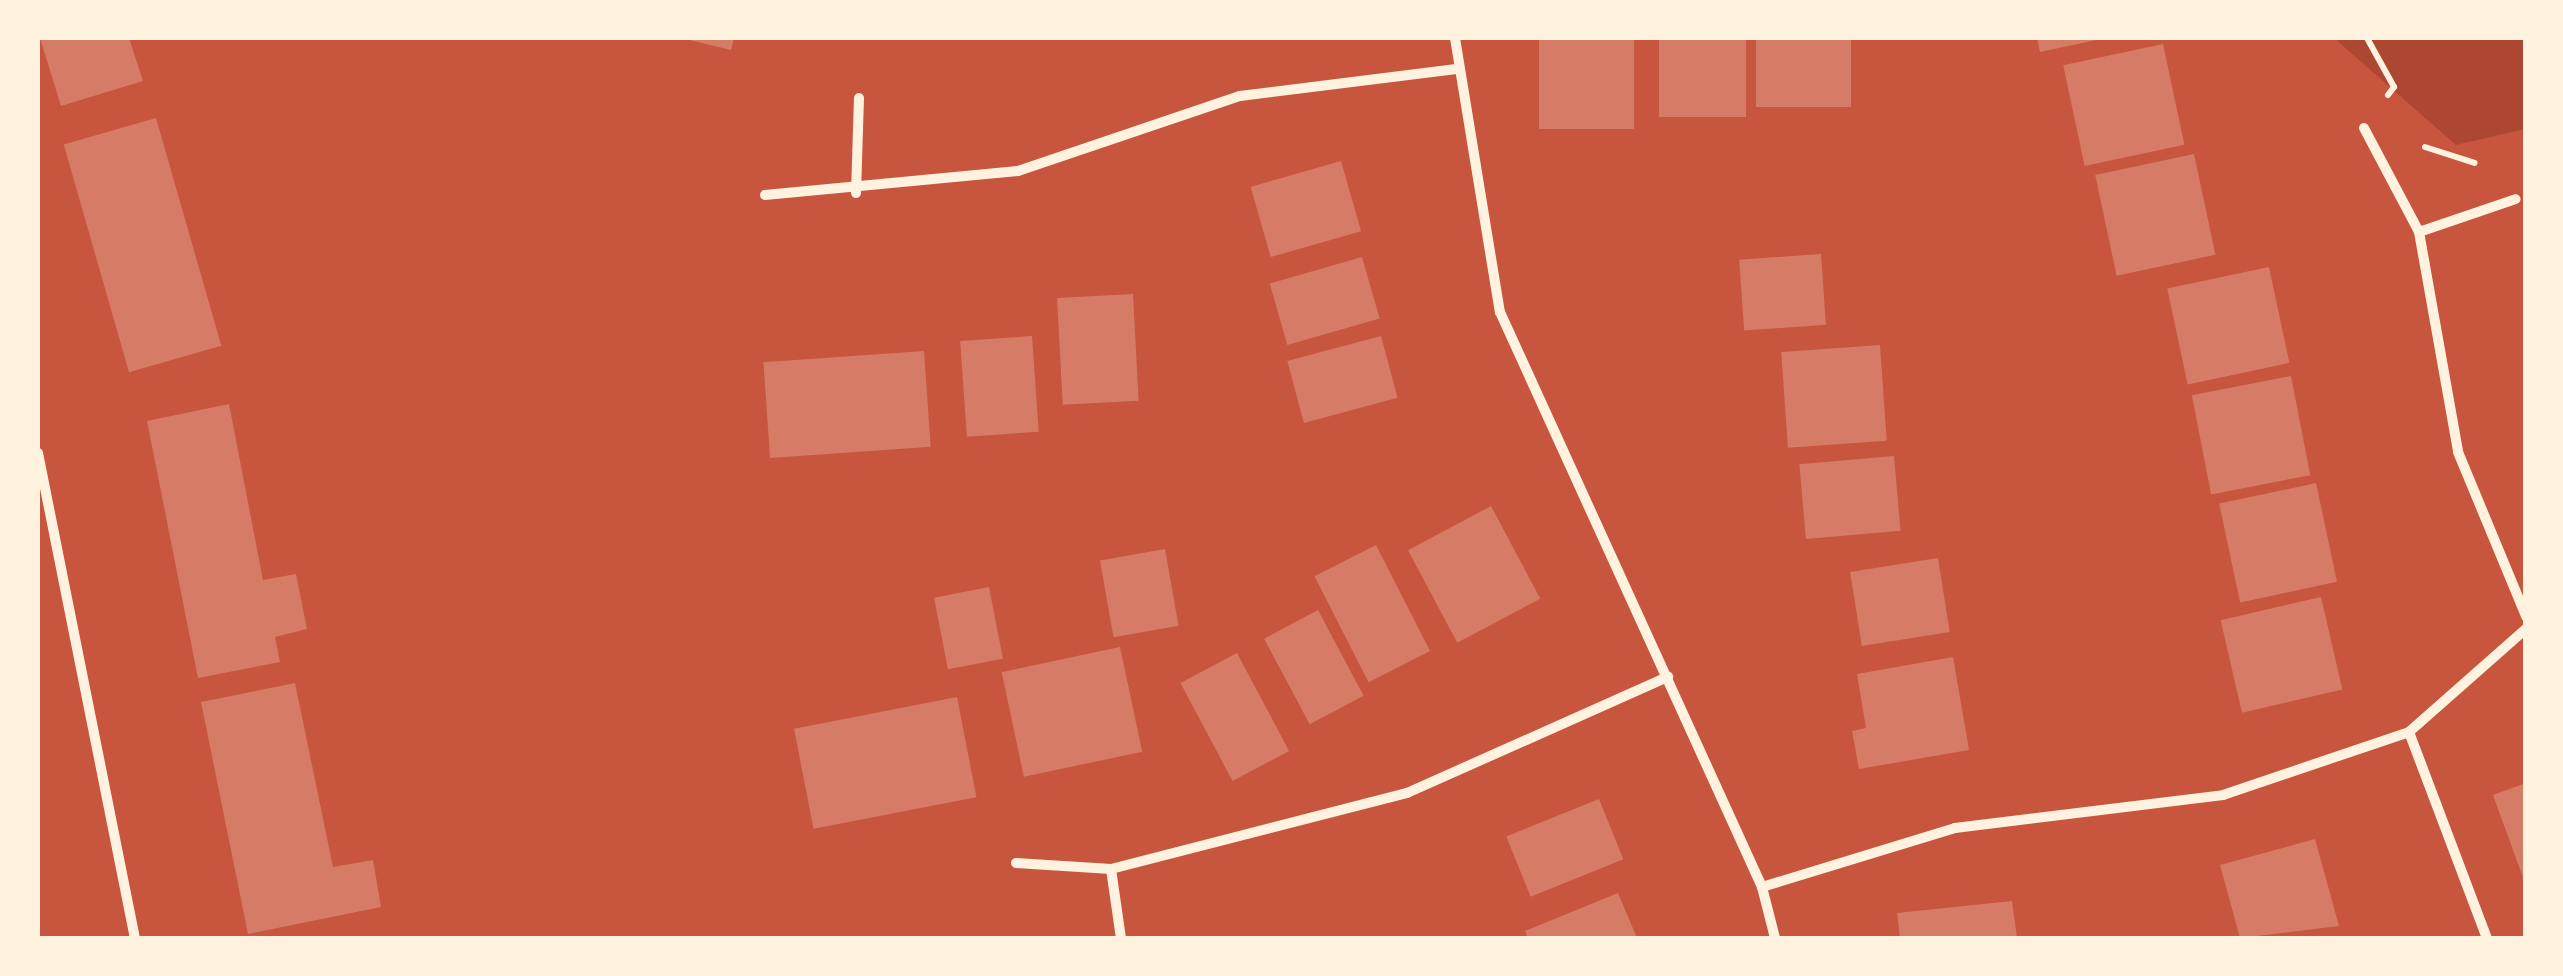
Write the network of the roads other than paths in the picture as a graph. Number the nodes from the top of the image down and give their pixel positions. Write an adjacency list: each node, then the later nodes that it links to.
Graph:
1 (1455, 38): 2 (street)
2 (1456, 68): 5 (street); 12 (street)
3 (860, 98): 5 (street)
4 (2364, 128): 8 (street)
5 (856, 193): 6 (street)
6 (766, 195)
7 (2516, 199): 8 (street)
8 (2420, 232): 10 (street)
9 (38, 453): 17 (street)
10 (2526, 616)
11 (2526, 629): 13 (street)
12 (1668, 676): 15 (street); 16 (street)
13 (2410, 732): 16 (street); 20 (street)
14 (1016, 863): 15 (street)
15 (1111, 869): 18 (street)
16 (1762, 886): 19 (street)
17 (134, 938)
18 (1121, 938)
19 (1775, 938)
20 (2487, 938)

